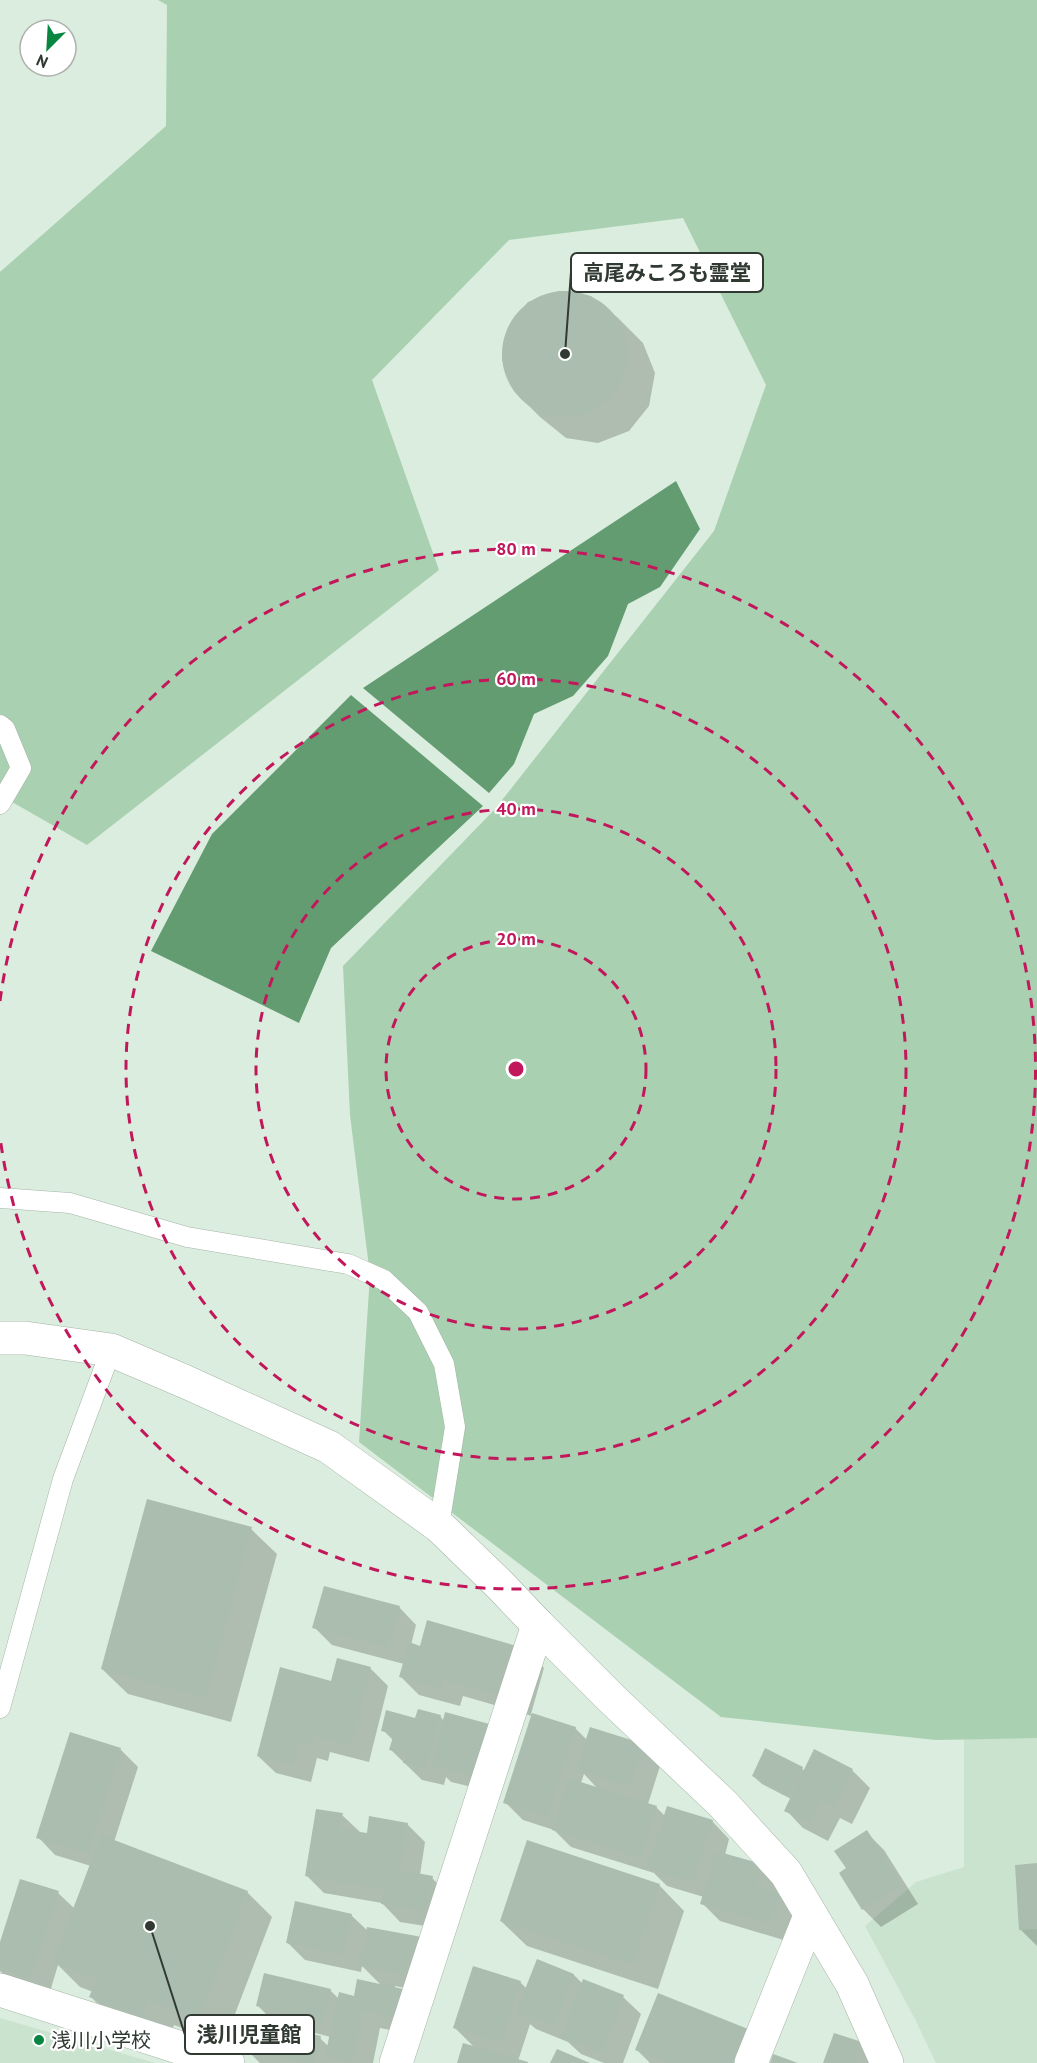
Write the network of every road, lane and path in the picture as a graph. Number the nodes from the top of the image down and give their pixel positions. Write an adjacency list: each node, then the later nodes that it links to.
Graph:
1 (0, 725): 2 (lane)
2 (0, 804)
3 (0, 1198): 6 (lane)
4 (0, 1338): 5 (street)
5 (111, 1350): 6 (street); 8 (lane)
6 (439, 1526): 7 (street)
7 (538, 1625): 9 (street); 12 (street)
8 (0, 1708)
9 (810, 1916): 13 (street); 14 (street)
10 (0, 1990): 11 (street)
11 (228, 2063)
12 (396, 2063)
13 (751, 2063)
14 (887, 2063)

